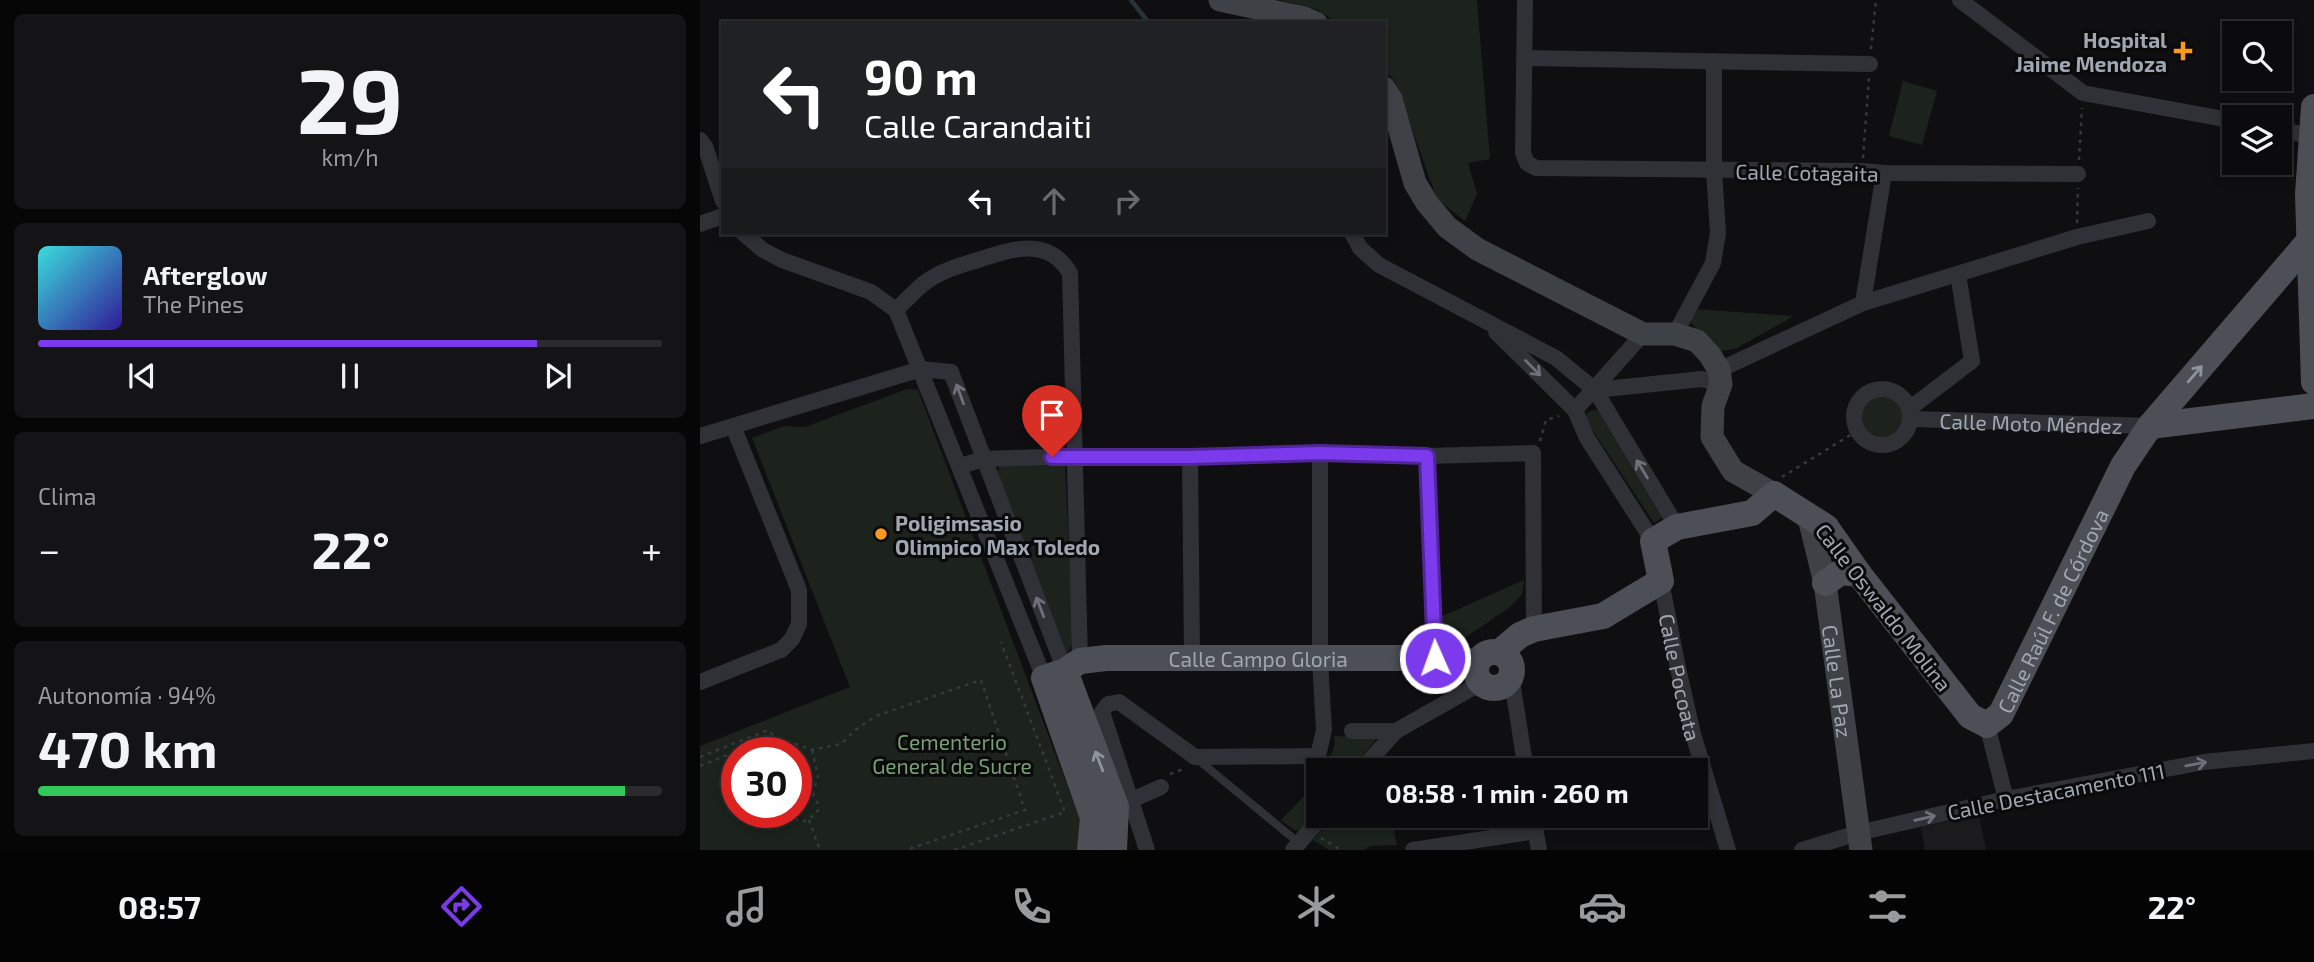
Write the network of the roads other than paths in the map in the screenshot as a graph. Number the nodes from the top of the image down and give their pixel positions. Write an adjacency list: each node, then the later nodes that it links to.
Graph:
1 (1220, 0): 4 (main road)
2 (1525, 0): 5 (street)
3 (1960, 0): 10 (street)
4 (1311, 21)
5 (1525, 58): 6 (street); 14 (street, Calle Cotagaita)
6 (1714, 61): 7 (street); 14 (street)
7 (1870, 64)
8 (1386, 91): 28 (main road)
9 (2314, 107): 12 (main road)
10 (2222, 119)
11 (2292, 132): 12 (street)
12 (2313, 136): 23 (main road)
13 (700, 140): 17 (street)
14 (1714, 170): 15 (street, Calle Cotagaita); 29 (street)
15 (1884, 173): 16 (street, Calle Cotagaita); 25 (street)
16 (2078, 174)
17 (721, 195)
18 (721, 217): 20 (street)
19 (2148, 221): 24 (street)
20 (700, 224)
21 (745, 235): 26 (street)
22 (1353, 235): 27 (street)
23 (2309, 241): 32 (main road); 38 (main road, Calle Raúl F. de Córdova, one-way to 23)
24 (1958, 274): 25 (street); 36 (street)
25 (1863, 303): 31 (street)
26 (896, 310): 30 (street); 41 (street)
27 (1484, 320): 33 (street); 35 (street, one-way to 35)
28 (1643, 334): 29 (main road); 33 (street)
29 (1675, 334): 31 (main road)
30 (921, 369): 37 (street); 44 (street, one-way to 30); 45 (street)
31 (1720, 377): 33 (street); 46 (main road, Calle Oswaldo Molina)
32 (2314, 382)
33 (1595, 390): 35 (street); 48 (street, one-way to 33)
34 (2314, 406): 38 (main road)
35 (1575, 410): 49 (street)
36 (1910, 414): 36 (street, Calle Moto Méndez); 38 (street, Calle Moto Méndez)
37 (733, 426): 39 (street); 59 (street)
38 (2150, 426): 60 (main road, Calle Raúl F. de Córdova)
39 (700, 436)
40 (1320, 453): 42 (street); 43 (street); 56 (street)
41 (1075, 456): 43 (street); 44 (street); 58 (street)
42 (1427, 456): 53 (street); 55 (street)
43 (1190, 457): 54 (street)
44 (984, 459): 45 (street); 58 (street, one-way to 44)
45 (960, 466): 58 (street)
46 (1769, 491): 47 (main road, Calle Oswaldo Molina); 48 (main road)
47 (1808, 514): 50 (main road, Calle Oswaldo Molina); 52 (main road, Calle La Paz)
48 (1677, 527): 49 (main road)
49 (1653, 541): 51 (main road, Calle Pocoata)
50 (1859, 574): 52 (main road); 60 (main road, Calle Oswaldo Molina)
51 (1661, 581): 53 (main road); 80 (street, Calle Pocoata)
52 (1825, 583): 73 (main road, Calle La Paz)
53 (1534, 629): 57 (main road)
54 (1192, 658): 56 (main road, Calle Campo Gloria); 58 (main road, Calle Campo Gloria)
55 (1435, 658): 56 (main road, Calle Campo Gloria); 57 (main road, Calle Campo Gloria)
56 (1320, 660): 64 (street)
57 (1492, 668): 62 (street); 66 (street)
58 (1063, 670): 69 (main road)
59 (700, 682)
60 (1987, 725): 68 (street, Calle Raúl F. de Córdova)
61 (1353, 731): 62 (street)
62 (1396, 731): 65 (street)
63 (2314, 751): 68 (street, Calle Destacamento 111, one-way to 63)
64 (1195, 757): 69 (street); 74 (lane)
65 (1372, 758)
66 (1522, 758)
67 (1161, 787): 69 (street)
68 (2006, 799): 73 (street, Calle Destacamento 111, one-way to 68)
69 (1114, 808): 75 (main road); 76 (main road); 77 (street)
70 (1312, 828): 74 (street)
71 (1512, 828): 78 (street)
72 (1535, 828): 79 (street)
73 (1859, 841): 81 (street, Calle Destacamento 111)
74 (1300, 842)
75 (1090, 850)
76 (1114, 850)
77 (1147, 850)
78 (1413, 850)
79 (1539, 850)
80 (1728, 850)
81 (1802, 850)

